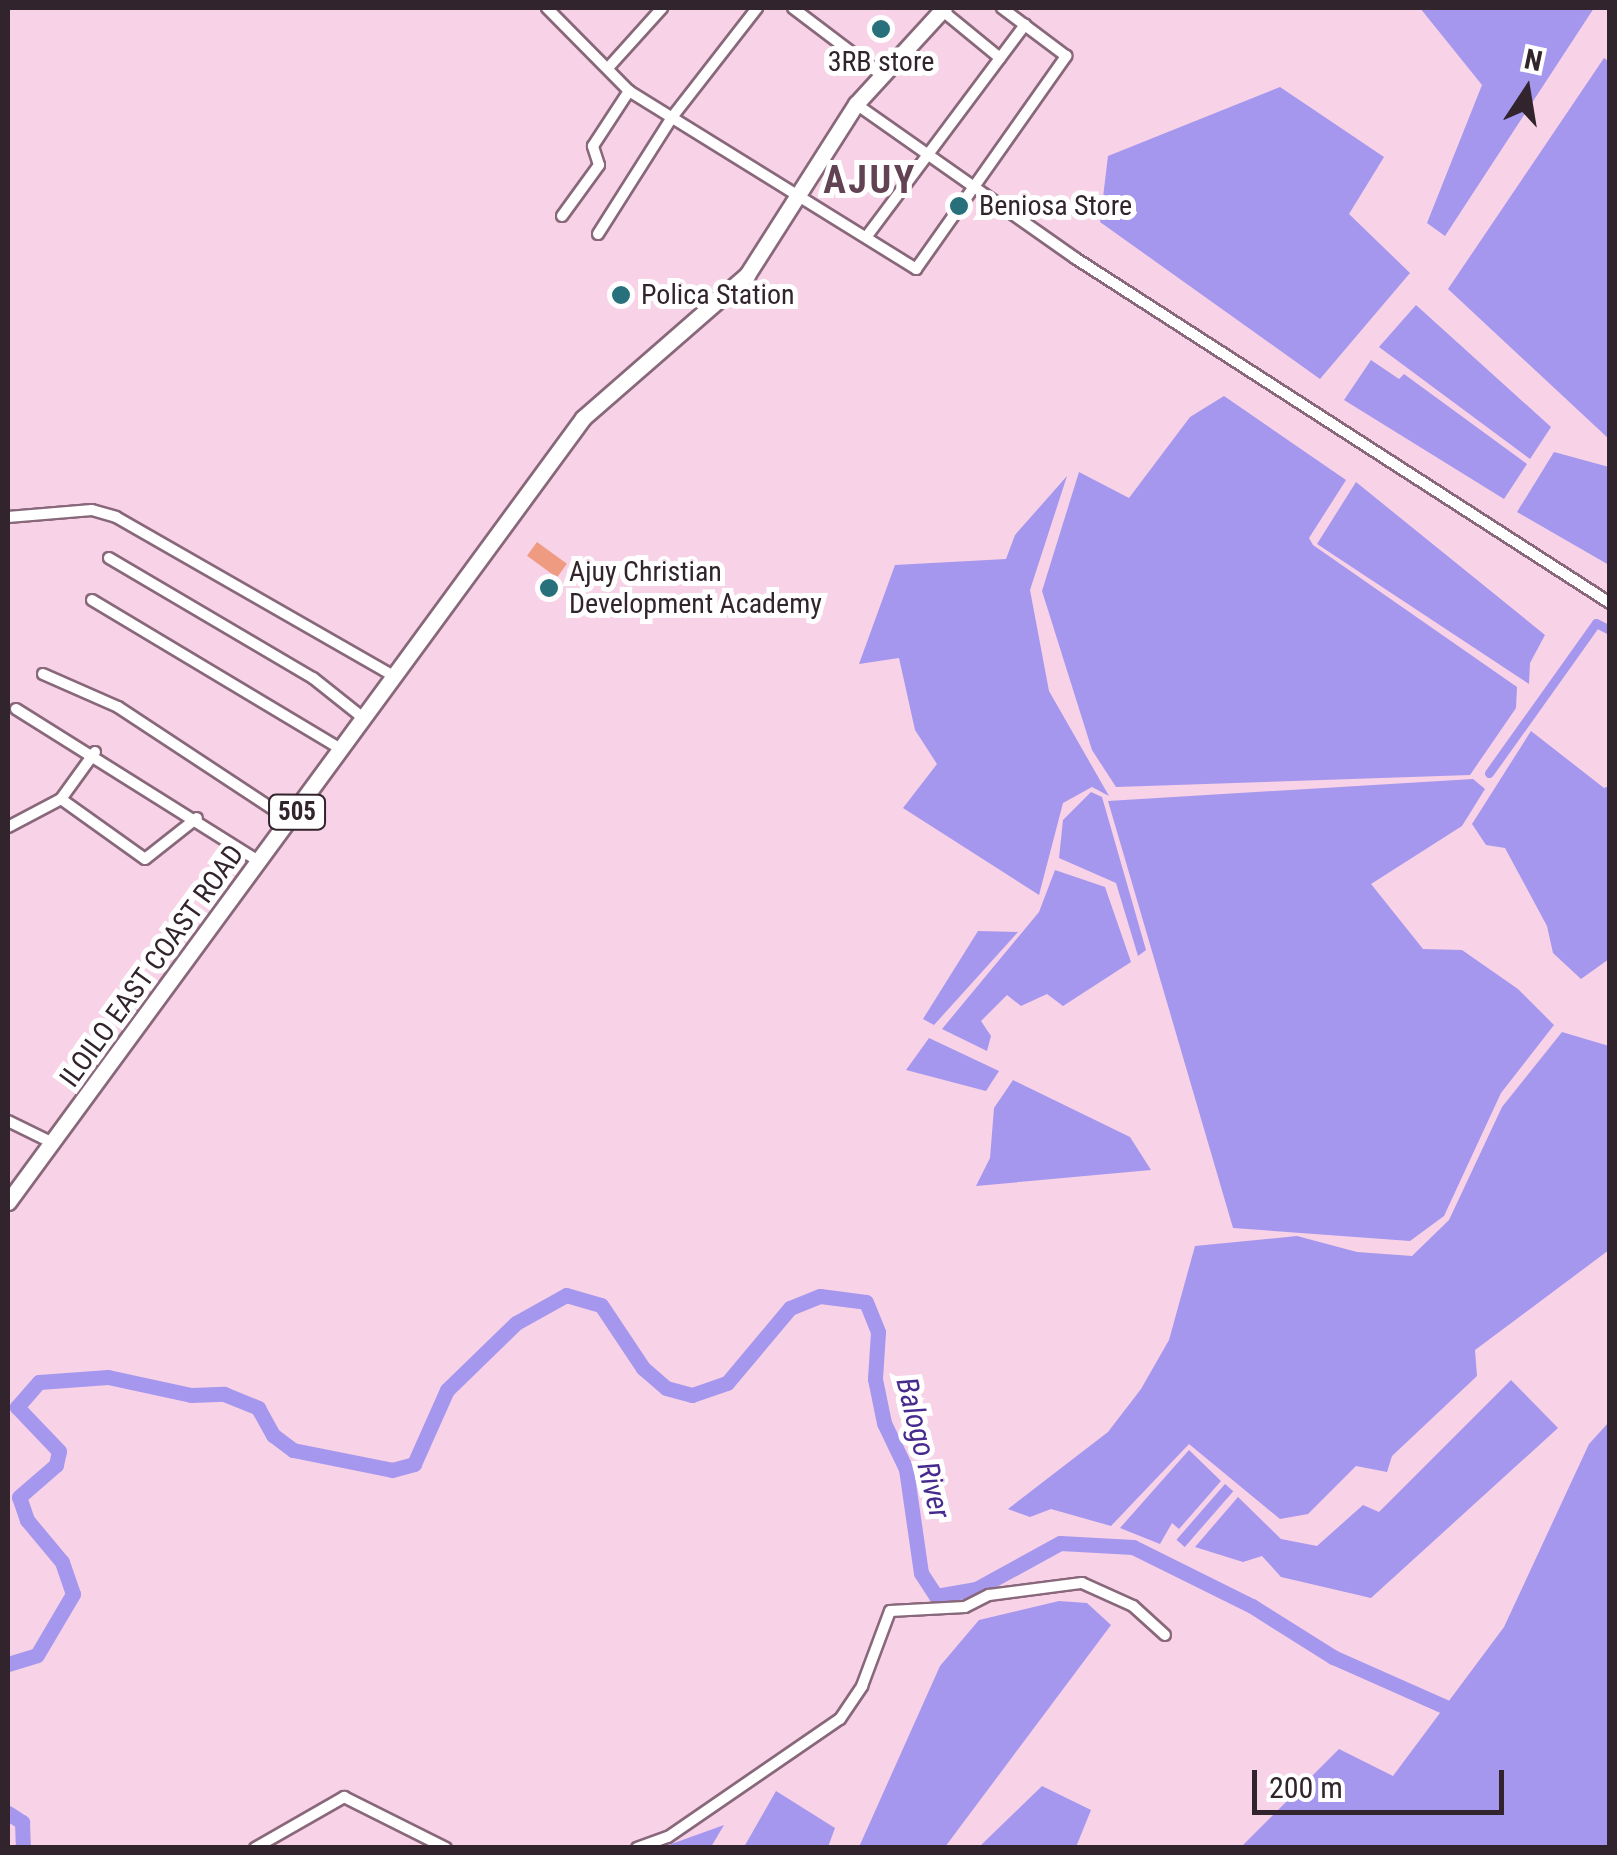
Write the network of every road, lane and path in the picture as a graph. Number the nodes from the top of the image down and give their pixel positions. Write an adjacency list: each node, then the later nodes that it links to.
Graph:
1 (547, 8): 9 (street)
2 (662, 8): 9 (street)
3 (757, 8): 13 (street)
4 (792, 8): 10 (street)
5 (942, 8): 8 (street); 10 (main road, 505)
6 (1002, 8): 7 (street)
7 (1025, 25): 8 (street); 15 (street)
8 (1000, 58): 14 (street)
9 (608, 68): 11 (street)
10 (883, 76): 12 (main road, 505)
11 (629, 90): 13 (street); 17 (street)
12 (856, 104): 14 (street); 16 (main road, 505)
13 (673, 116): 16 (street); 18 (street)
14 (930, 158): 15 (street); 19 (street)
15 (971, 187): 19 (street); 23 (street)
16 (797, 192): 19 (street); 25 (main road, ILOILO EAST COAST ROAD / 505)
17 (562, 216)
18 (598, 234)
19 (867, 236)
20 (8, 517): 25 (street)
21 (109, 558): 27 (street)
22 (92, 600): 28 (street)
23 (1610, 603)
24 (43, 674): 32 (street)
25 (394, 676): 27 (main road, ILOILO EAST COAST ROAD / 505)
26 (16, 708): 29 (street)
27 (362, 717): 28 (main road, ILOILO EAST COAST ROAD / 505)
28 (341, 749): 32 (main road, ILOILO EAST COAST ROAD / 505)
29 (94, 752): 30 (street); 31 (street)
30 (61, 799): 31 (street); 33 (street)
31 (197, 818): 34 (street)
32 (290, 821): 34 (main road, ILOILO EAST COAST ROAD / 505)
33 (8, 827)
34 (260, 862): 36 (main road, ILOILO EAST COAST ROAD / 505)
35 (8, 1121): 36 (street)
36 (53, 1143): 37 (main road, ILOILO EAST COAST ROAD / 505)
37 (8, 1202)
38 (1164, 1634): 41 (street)
39 (256, 1848): 40 (street)
40 (446, 1848)
41 (637, 1848)

